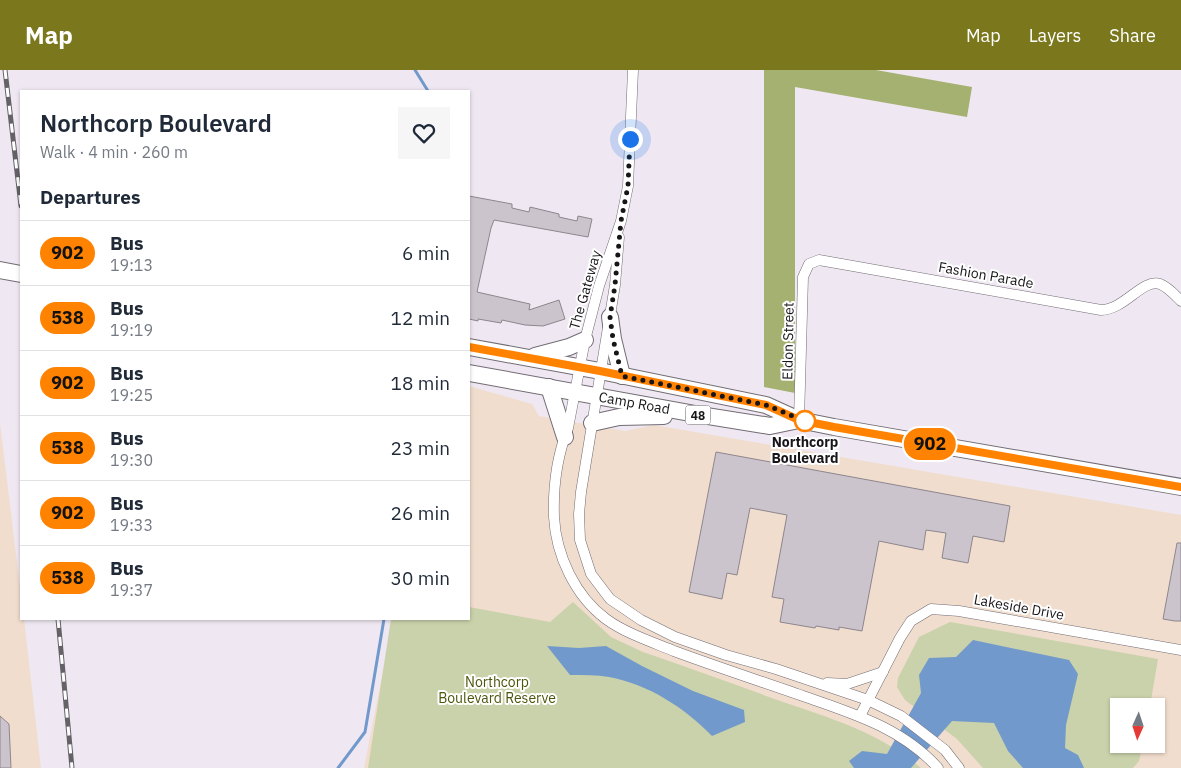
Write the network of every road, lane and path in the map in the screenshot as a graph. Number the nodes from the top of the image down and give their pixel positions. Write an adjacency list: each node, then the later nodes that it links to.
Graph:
1 (633, 70): 2 (street, The Gateway)
2 (621, 221): 7 (street, The Gateway); 8 (street, The Gateway)
3 (808, 264): 6 (street, Fashion Parade); 19 (street, Eldon Street)
4 (0, 270): 5 (main road)
5 (20, 274)
6 (1181, 301)
7 (610, 317): 12 (street, The Gateway); 14 (main road)
8 (585, 340): 10 (main road); 11 (street, The Gateway)
9 (470, 347): 10 (main road, Camp Road / 48)
10 (531, 358): 11 (main road, Camp Road / 48)
11 (580, 367): 12 (main road, Camp Road / 48); 16 (street)
12 (600, 371): 14 (main road, Camp Road / 48); 17 (street)
13 (470, 373): 15 (main road, Camp Road / 48)
14 (622, 376): 19 (main road, Camp Road / 48)
15 (549, 387): 16 (main road, Camp Road / 48); 21 (main road)
16 (575, 392): 17 (main road, Camp Road / 48); 21 (street)
17 (597, 396): 18 (main road, Camp Road / 48); 20 (street)
18 (701, 415): 19 (main road, Camp Road / 48); 20 (main road)
19 (799, 420): 22 (main road, Camp Road / 48)
20 (592, 424): 25 (street)
21 (565, 437): 27 (street)
22 (1181, 487)
23 (1181, 650): 24 (street, Lakeside Drive)
24 (883, 672): 25 (street); 26 (street, Lakeside Drive)
25 (814, 683): 26 (street)
26 (868, 700): 27 (street, Lakeside Drive); 29 (street)
27 (860, 716): 28 (street)
28 (938, 768)
29 (959, 768)

